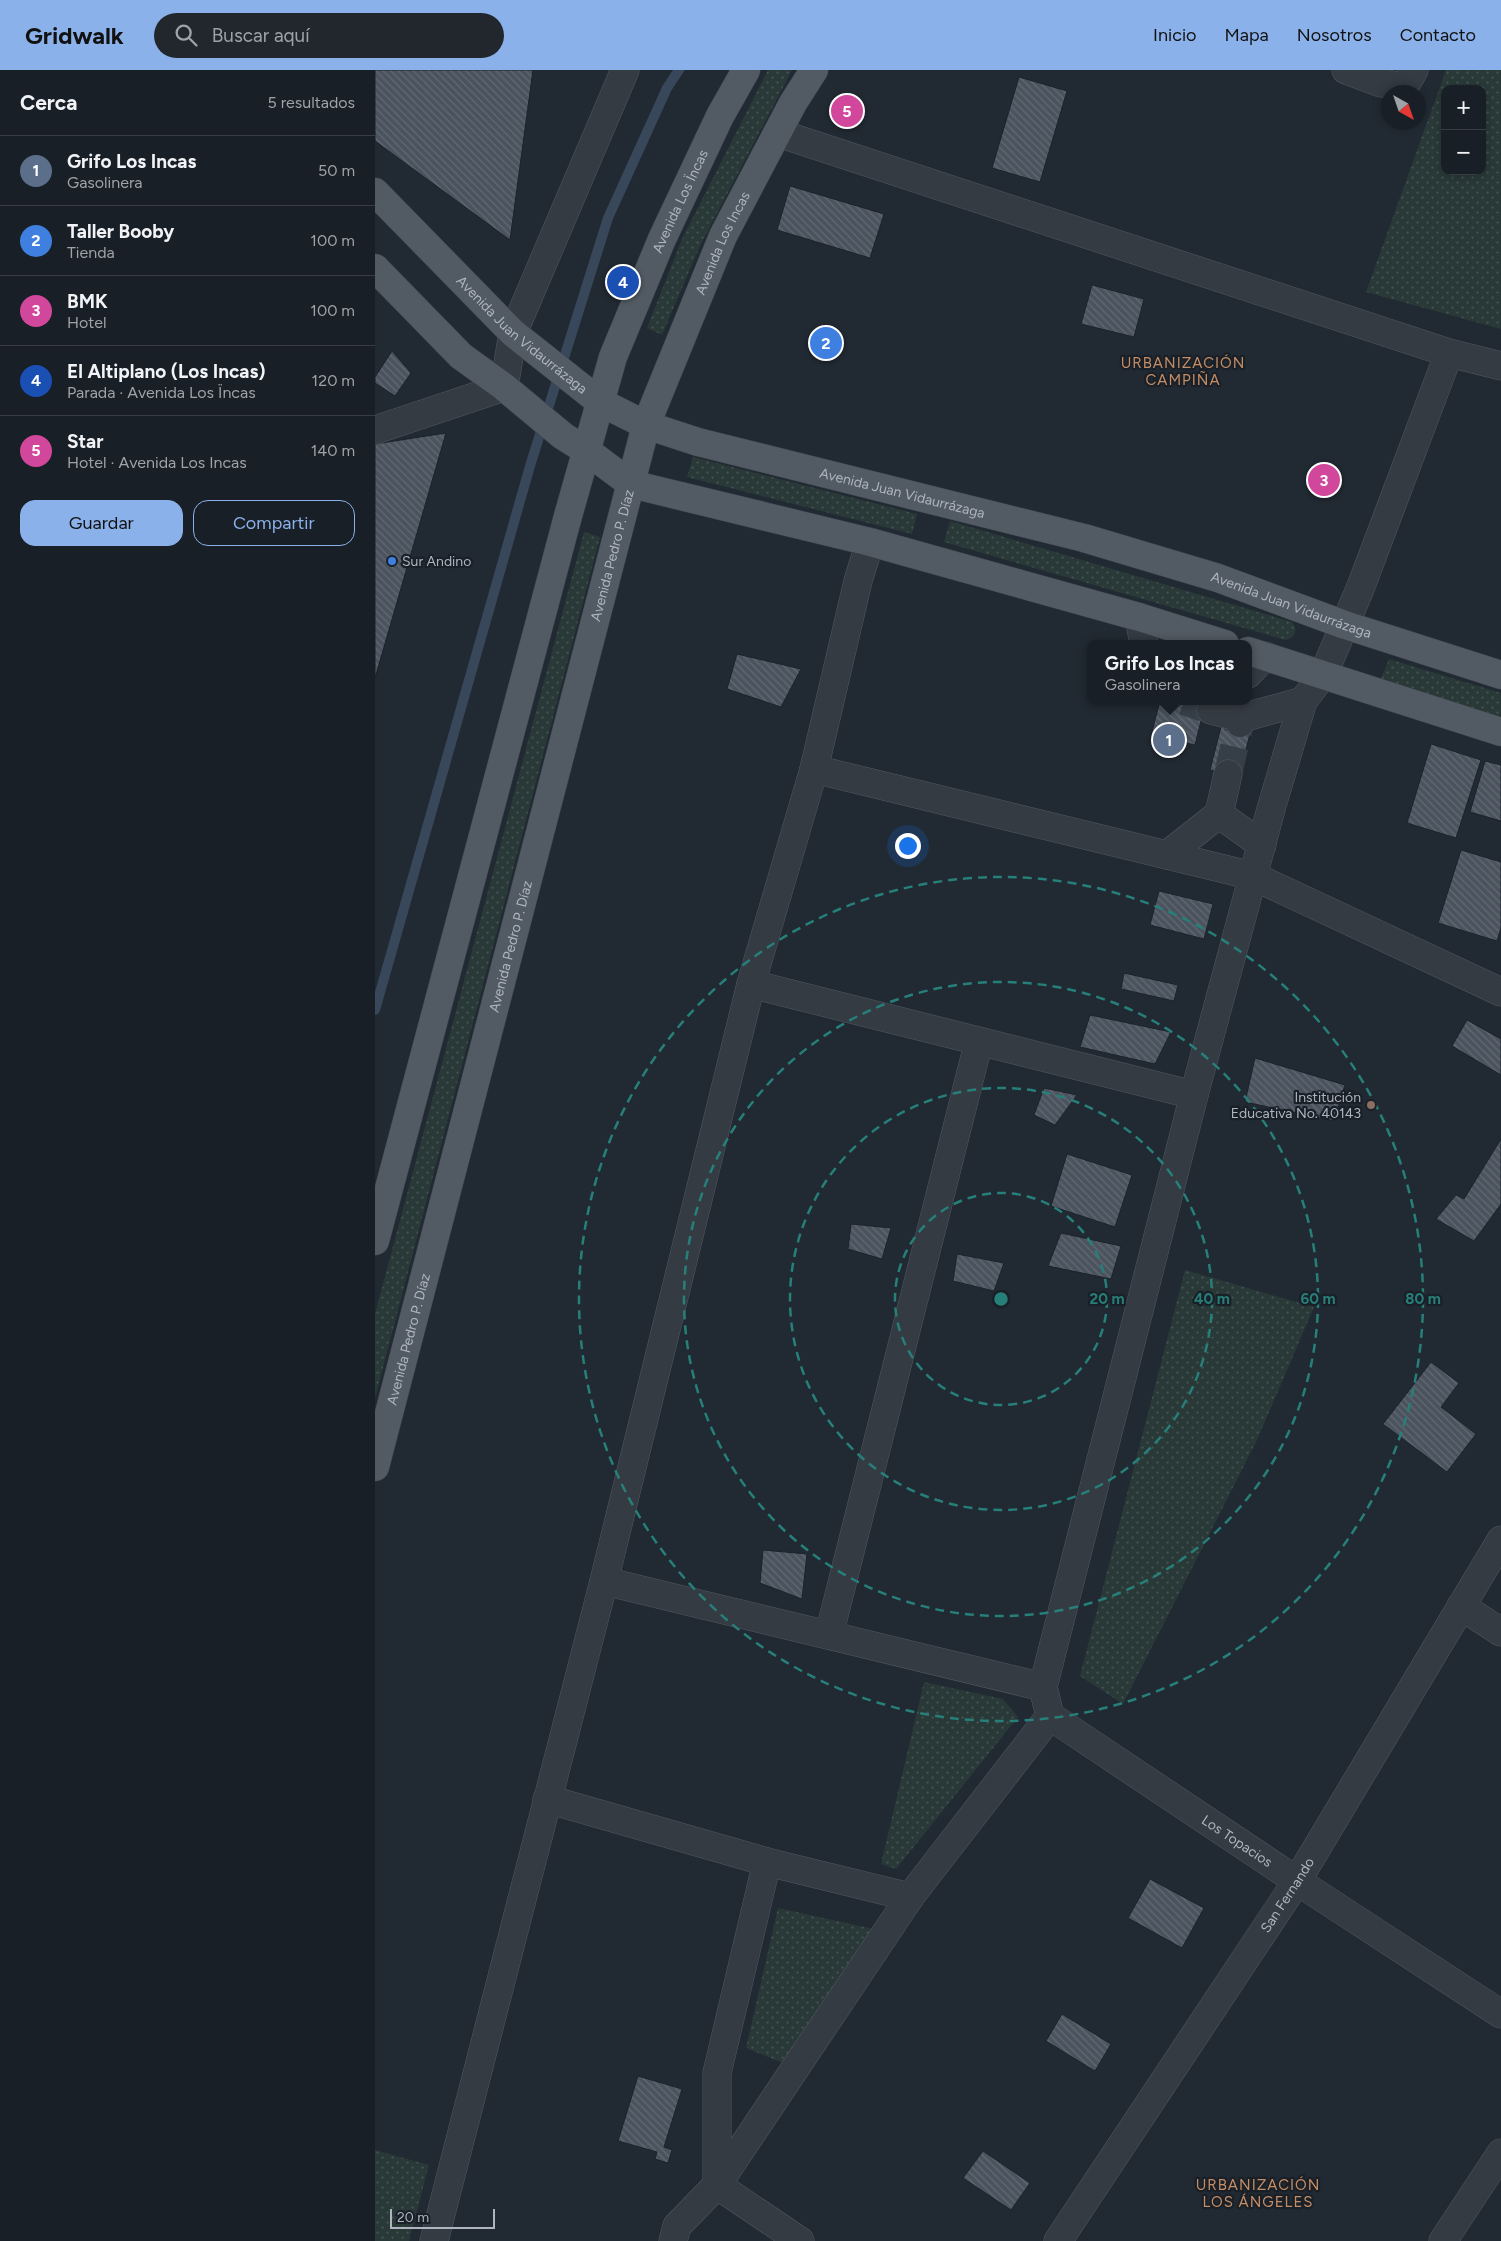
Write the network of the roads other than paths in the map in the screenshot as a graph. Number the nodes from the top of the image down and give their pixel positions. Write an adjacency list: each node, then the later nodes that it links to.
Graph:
1 (625, 70): 9 (street)
2 (746, 70): 13 (main road, Avenida Los Ïncas)
3 (814, 70): 6 (main road, Avenida Los Incas)
4 (1346, 70): 5 (street)
5 (1414, 70)
6 (778, 133): 10 (street); 14 (main road, Avenida Los Incas)
7 (375, 192): 9 (main road, Avenida Juan Vidaurrázaga)
8 (375, 268): 12 (main road)
9 (513, 334): 12 (street); 13 (main road, Avenida Juan Vidaurrázaga)
10 (1449, 353): 11 (street); 20 (street)
11 (1501, 366)
12 (511, 393): 15 (street); 16 (main road)
13 (591, 395): 14 (main road, Avenida Juan Vidaurrázaga); 16 (main road, Avenida Los Ïncas)
14 (646, 425): 17 (main road, Avenida Pedro P. Díaz); 20 (main road, Avenida Juan Vidaurrázaga)
15 (375, 430)
16 (587, 451): 17 (main road); 39 (main road)
17 (631, 484): 18 (main road); 40 (main road, Avenida Pedro P. Díaz)
18 (870, 542): 19 (main road); 29 (street)
19 (1139, 617): 21 (street); 22 (main road)
20 (1345, 625): 24 (street); 25 (main road, Avenida Juan Vidaurrázaga)
21 (1143, 640)
22 (1212, 640)
23 (1254, 660): 24 (main road)
24 (1323, 675): 26 (street); 28 (main road)
25 (1501, 675)
26 (1303, 701): 27 (street); 32 (street)
27 (1211, 706)
28 (1501, 732)
29 (814, 769): 33 (street); 35 (street)
30 (1228, 774): 31 (street)
31 (1219, 814): 32 (street); 33 (street)
32 (1262, 845): 34 (street)
33 (1167, 855): 34 (street)
34 (1253, 876): 36 (street); 38 (street)
35 (751, 984): 37 (street); 42 (street)
36 (1501, 992)
37 (979, 1041): 38 (street); 45 (street)
38 (1194, 1094): 46 (street)
39 (375, 1241)
40 (375, 1467)
41 (1501, 1540): 43 (street, San Fernando)
42 (604, 1581): 45 (street); 48 (street)
43 (1461, 1606): 44 (street); 50 (street, San Fernando)
44 (1501, 1632)
45 (829, 1635): 46 (street)
46 (1043, 1687): 47 (street)
47 (1051, 1716): 50 (street, Los Topacios); 51 (street)
48 (547, 1799): 49 (street); 55 (street)
49 (767, 1862): 51 (street); 54 (street)
50 (1297, 1881): 52 (street, Los Topacios); 58 (street, San Fernando)
51 (910, 1897): 54 (street)
52 (1501, 2014)
53 (1501, 2153): 59 (street)
54 (717, 2186): 56 (street); 57 (street)
55 (434, 2241)
56 (673, 2241)
57 (800, 2241)
58 (1058, 2241)
59 (1443, 2241)

